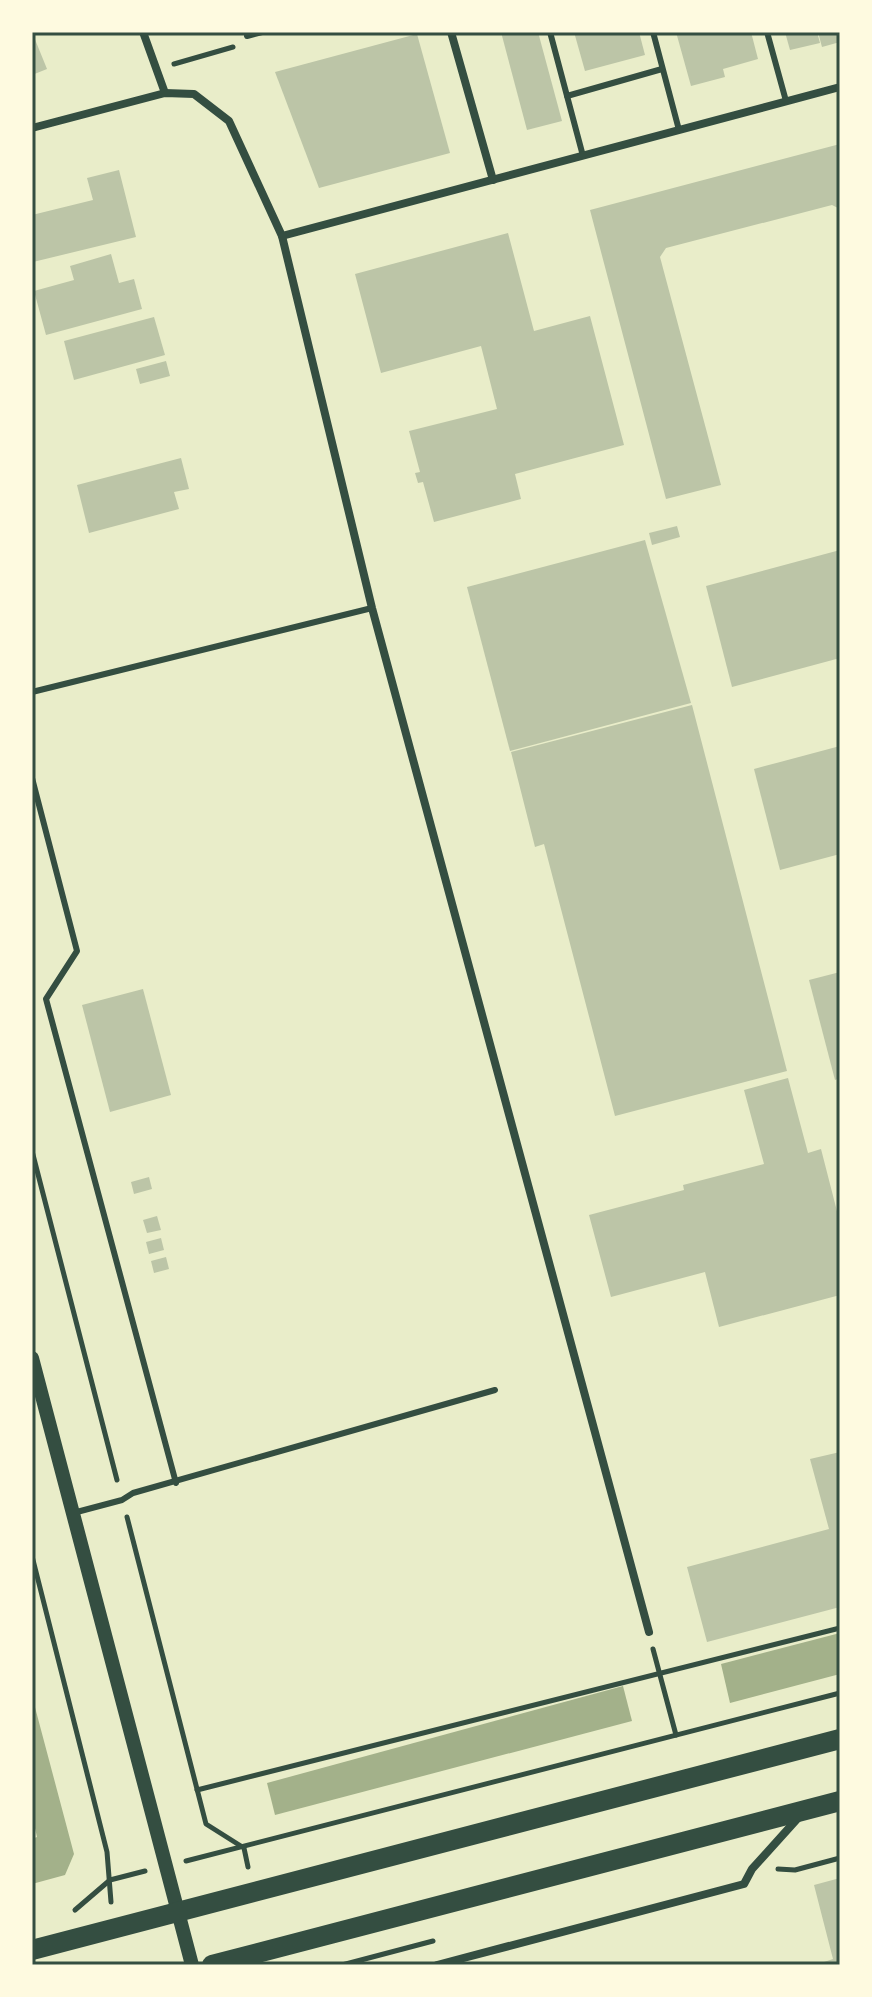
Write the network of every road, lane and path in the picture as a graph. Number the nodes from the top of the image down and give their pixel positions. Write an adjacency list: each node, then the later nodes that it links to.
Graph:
1 (143, 32): 8 (street)
2 (262, 32): 7 (lane)
3 (451, 32): 17 (street)
4 (550, 32): 12 (lane)
5 (653, 32): 9 (lane)
6 (767, 32): 13 (lane)
7 (247, 36): 8 (path)
8 (156, 69): 11 (street)
9 (662, 69): 12 (lane); 15 (lane)
10 (840, 87): 13 (street)
11 (165, 93): 14 (street); 18 (street)
12 (567, 96): 16 (lane)
13 (786, 101): 15 (street)
14 (32, 128)
15 (679, 130): 16 (street)
16 (583, 156): 17 (street)
17 (493, 180): 18 (street)
18 (282, 236): 19 (street)
19 (372, 608): 20 (lane); 30 (street)
20 (32, 692)
21 (32, 778): 25 (lane)
22 (32, 1151): 26 (path)
23 (32, 1358): 27 (street)
24 (495, 1390): 25 (lane)
25 (176, 1483): 26 (lane)
26 (122, 1500): 27 (lane); 35 (path)
27 (73, 1513): 39 (street)
28 (32, 1556): 40 (path)
29 (840, 1628): 31 (path)
30 (649, 1632): 31 (path)
31 (660, 1675): 33 (path); 35 (path)
32 (840, 1693): 33 (path)
33 (676, 1735): 38 (path)
34 (840, 1739): 41 (main road)
35 (197, 1790): 38 (path)
36 (840, 1801): 37 (main road)
37 (805, 1810): 47 (main road); 48 (street)
38 (244, 1848): 39 (path); 41 (path)
39 (165, 1866): 40 (path); 42 (street)
40 (110, 1880): 43 (path); 44 (path)
41 (254, 1891): 42 (main road)
42 (178, 1912): 44 (main road); 46 (street)
43 (68, 1916)
44 (114, 1928): 45 (main road)
45 (32, 1950)
46 (192, 1965)
47 (212, 1965)
48 (437, 1965)

